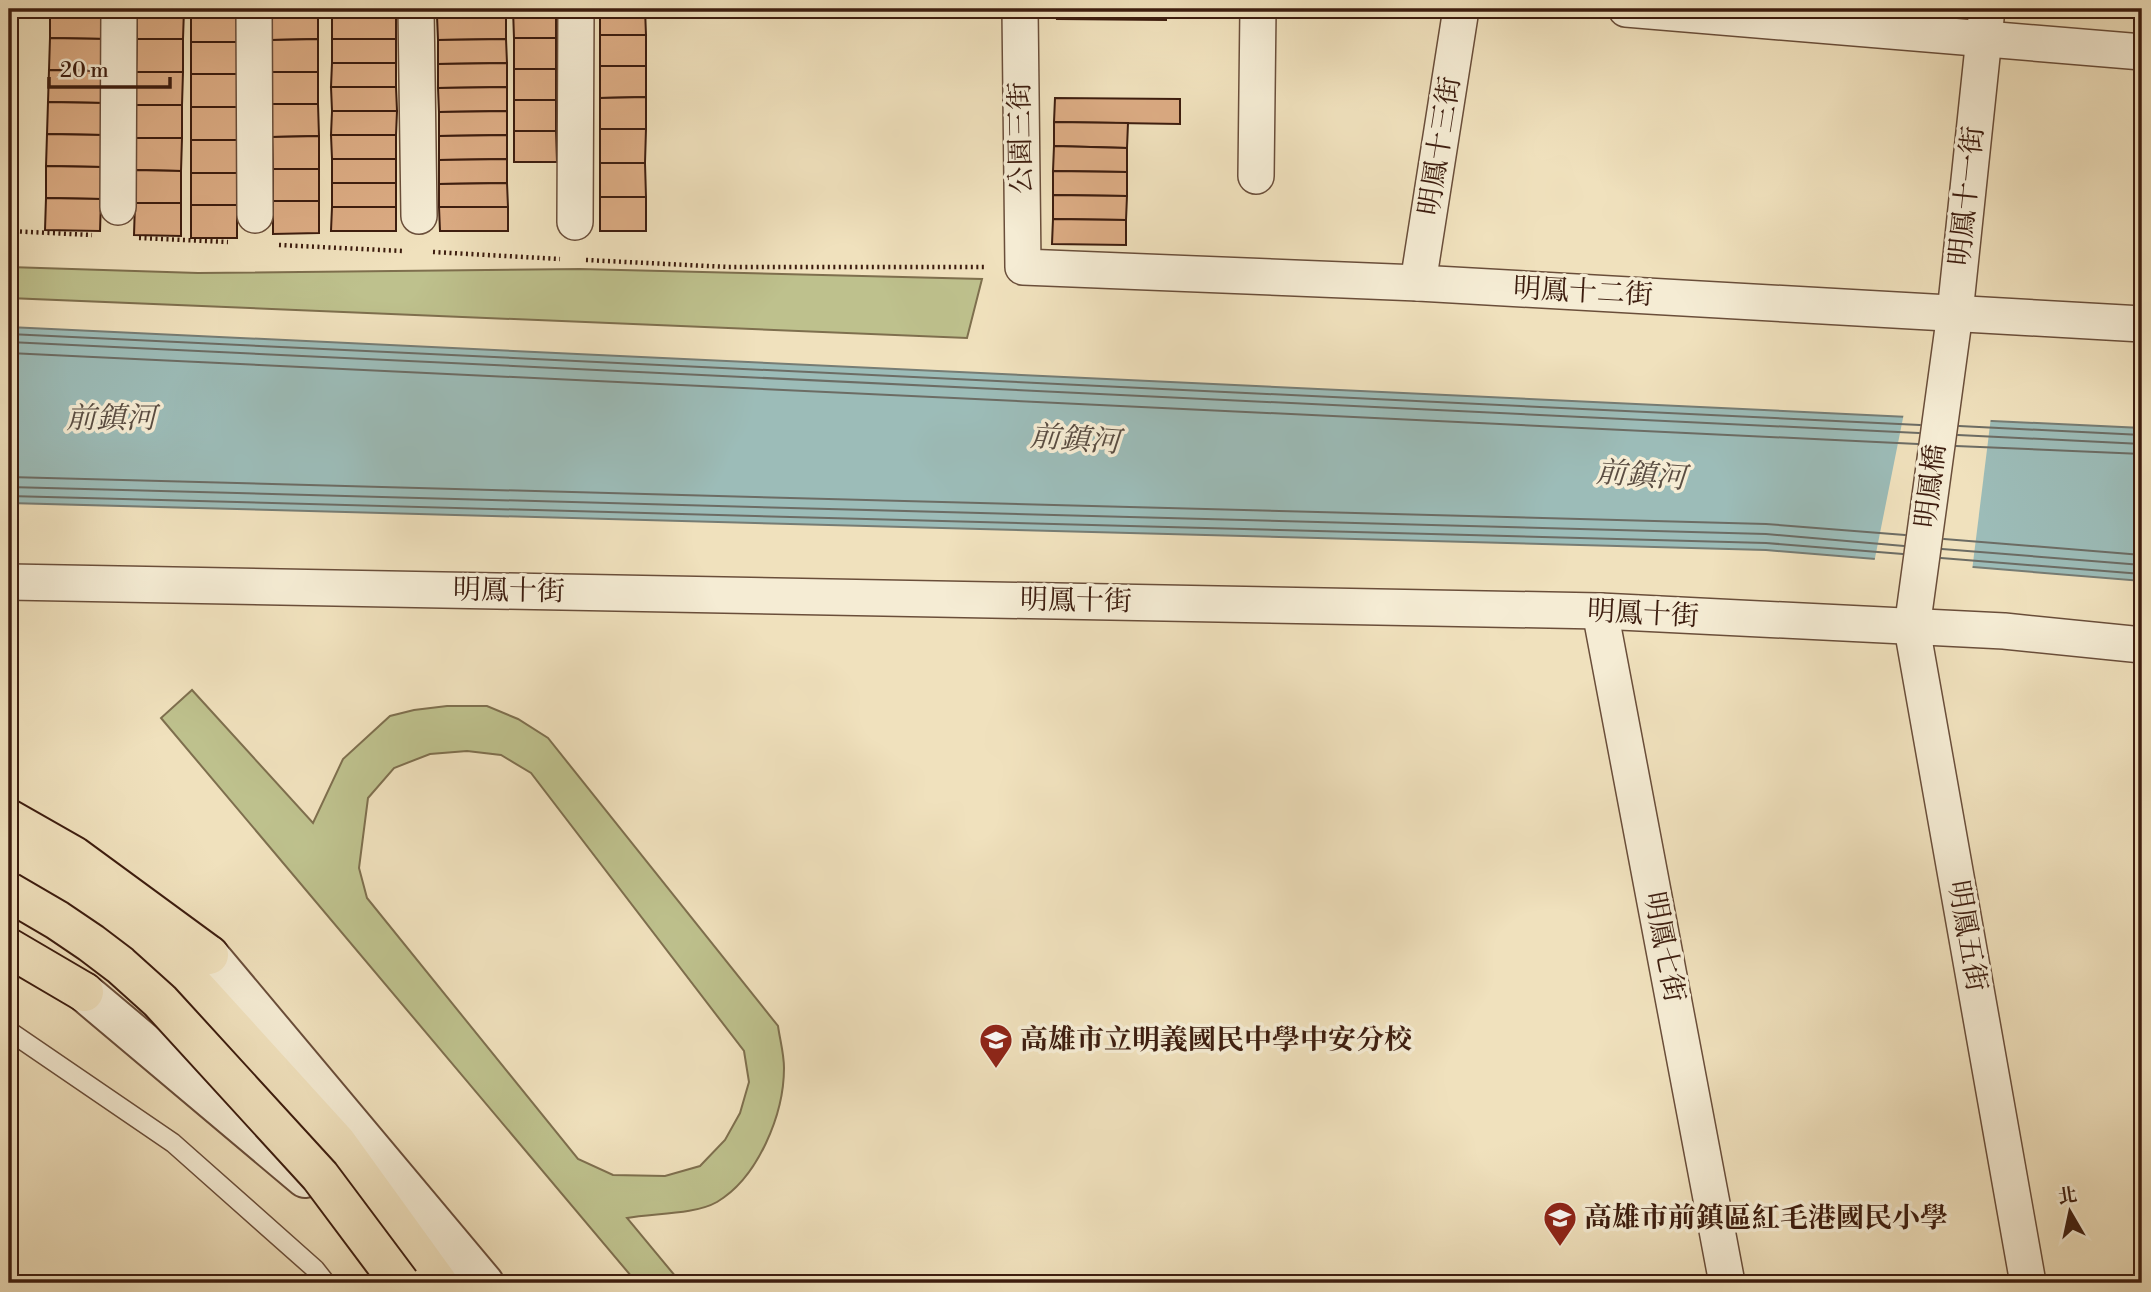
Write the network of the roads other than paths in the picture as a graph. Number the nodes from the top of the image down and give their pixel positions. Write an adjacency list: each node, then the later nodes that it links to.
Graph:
1 (120, 9): 14 (street)
2 (254, 9): 15 (street)
3 (416, 9): 12 (street)
4 (576, 9): 13 (street)
5 (1020, 9): 16 (street, 公園三街)
6 (1258, 9): 11 (street)
7 (1461, 9): 17 (street, 明鳳十三街)
8 (1626, 9): 9 (street)
9 (1985, 23): 10 (street); 18 (street, 明鳳十一街)
10 (2142, 52)
11 (1256, 176)
12 (419, 216)
13 (575, 222)
14 (119, 227)
15 (263, 230)
16 (1023, 267): 17 (street, 明鳳十二街)
17 (1418, 283): 18 (street, 明鳳十二街)
18 (1955, 313): 19 (street, 明鳳十二街); 20 (street, 明鳳十一街)
19 (2142, 324)
20 (1944, 383): 22 (street, 明鳳橋)
21 (9, 582): 23 (street, 明鳳十街)
22 (1917, 589): 24 (street, 明鳳五街)
23 (1600, 611): 24 (street, 明鳳十街); 38 (street, 明鳳七街)
24 (1912, 628): 25 (street, 明鳳十街); 39 (street, 明鳳五街)
25 (2142, 645)
26 (9, 819): 30 (highway)
27 (9, 855): 36 (highway)
28 (9, 891): 34 (highway, bridge)
29 (9, 948): 31 (highway)
30 (209, 955): 37 (street)
31 (84, 992): 35 (street)
32 (9, 1031): 33 (lane)
33 (326, 1283)
34 (400, 1283)
35 (416, 1283)
36 (438, 1283)
37 (484, 1283)
38 (1727, 1283)
39 (2028, 1283)

